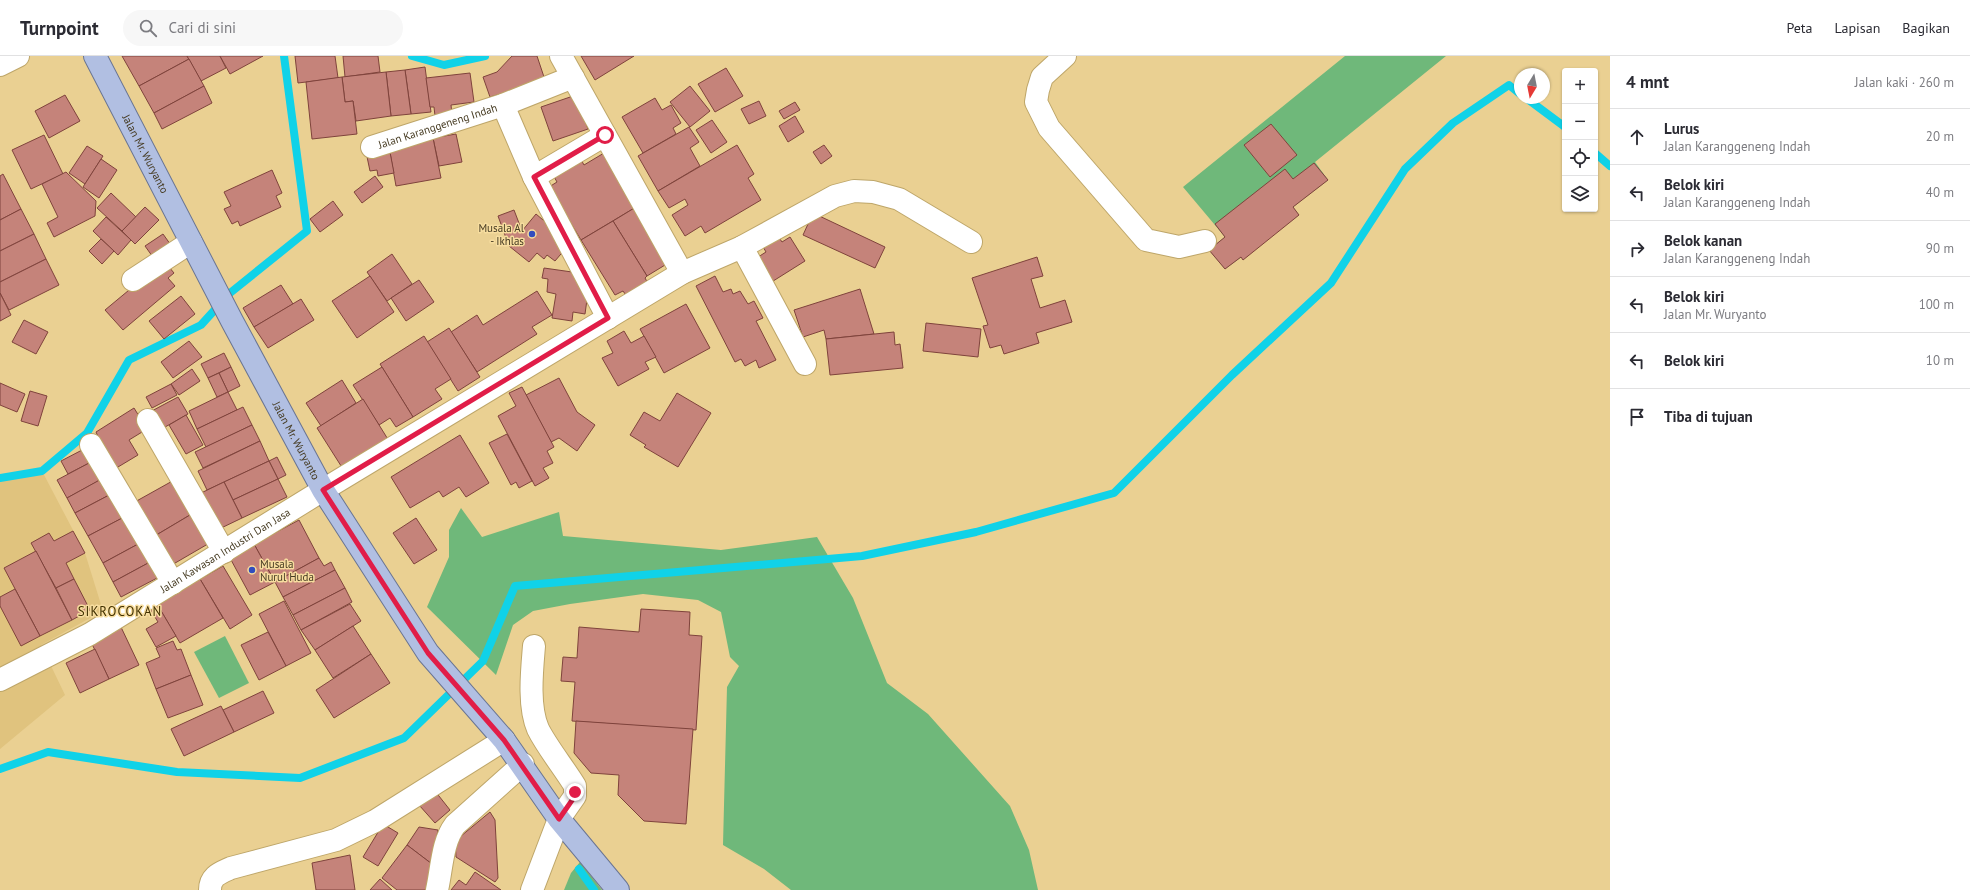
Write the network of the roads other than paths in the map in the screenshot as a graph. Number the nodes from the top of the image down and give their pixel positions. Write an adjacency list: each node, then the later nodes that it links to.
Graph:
1 (18, 56): 5 (street)
2 (95, 56): 12 (main road, Jalan Mr. Wuryanto)
3 (561, 56): 6 (street)
4 (1065, 56): 11 (street)
5 (0, 65)
6 (573, 77): 7 (street, Jalan Karanggeneng Indah); 8 (street)
7 (503, 105): 9 (street, Jalan Karanggeneng Indah); 10 (street, Jalan Karanggeneng Indah)
8 (605, 135): 10 (street); 15 (street)
9 (372, 147)
10 (534, 177): 17 (street, Jalan Karanggeneng Indah)
11 (1205, 241)
12 (191, 242): 16 (street); 21 (main road, Jalan Mr. Wuryanto)
13 (971, 242): 14 (street)
14 (742, 247): 15 (street); 18 (street)
15 (682, 273): 17 (street)
16 (133, 280)
17 (608, 318): 21 (street)
18 (805, 364)
19 (148, 420): 22 (street)
20 (91, 445): 23 (street)
21 (323, 490): 22 (street, Jalan Kawasan Industri Dan Jasa); 26 (main road, Jalan Mr. Wuryanto)
22 (224, 552): 23 (street, Jalan Kawasan Industri Dan Jasa)
23 (173, 583): 25 (street, Jalan Kawasan Industri Dan Jasa)
24 (534, 646): 28 (street)
25 (0, 680)
26 (498, 733): 27 (main road, Jalan Mr. Wuryanto); 29 (street)
27 (522, 764): 28 (main road, Jalan Mr. Wuryanto); 30 (street)
28 (559, 819): 31 (street); 32 (main road, Jalan Mr. Wuryanto)
29 (210, 890)
30 (437, 890)
31 (532, 890)
32 (618, 890)

